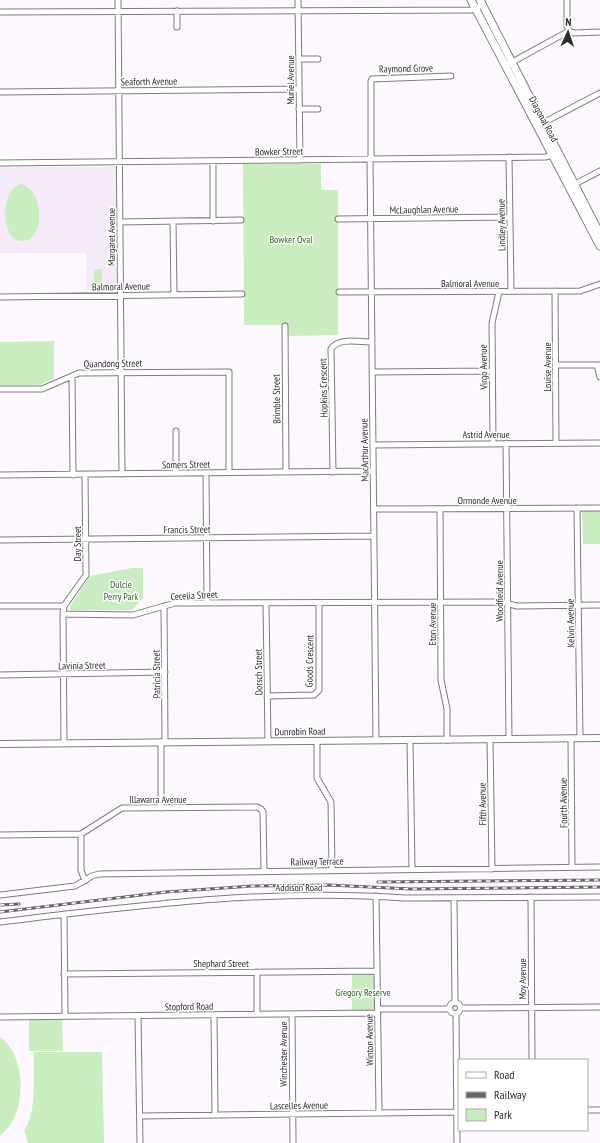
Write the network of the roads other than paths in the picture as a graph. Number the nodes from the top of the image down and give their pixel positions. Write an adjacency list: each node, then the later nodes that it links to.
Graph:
1 (118, 0): 6 (street, Margaret Avenue)
2 (298, 0): 5 (street, Muriel Avenue)
3 (567, 0): 10 (street)
4 (478, 3): 5 (street); 14 (main road, Diagonal Road)
5 (298, 10): 7 (street); 12 (street, Muriel Avenue)
6 (118, 11): 7 (street); 8 (street); 17 (street, Margaret Avenue)
7 (177, 11): 9 (street)
8 (0, 12)
9 (177, 27)
10 (569, 31): 11 (street); 14 (street)
11 (600, 32)
12 (299, 59): 13 (street); 16 (street, Muriel Avenue)
13 (318, 59)
14 (508, 64): 22 (main road, Diagonal Road); 23 (main road, Diagonal Road)
15 (451, 76): 27 (street, Raymond Grove)
16 (299, 89): 17 (street, Seaforth Avenue); 20 (street, Muriel Avenue)
17 (119, 90): 18 (street, Seaforth Avenue); 29 (street, Margaret Avenue)
18 (0, 92)
19 (600, 93): 22 (street)
20 (299, 109): 21 (street); 26 (street, Muriel Avenue)
21 (318, 109)
22 (543, 123): 23 (street); 24 (main road, Diagonal Road)
23 (536, 127): 24 (main road, Diagonal Road)
24 (555, 154): 25 (street, Bowker Street); 32 (main road, Diagonal Road)
25 (509, 158): 27 (street, Bowker Street); 33 (street, Lindley Avenue)
26 (300, 160): 27 (street, Bowker Street); 28 (street, Bowker Street)
27 (370, 160): 35 (street, MacArthur Avenue)
28 (213, 161): 29 (street, Bowker Street); 38 (street)
29 (120, 162): 30 (street, Bowker Street); 39 (street, Margaret Avenue)
30 (0, 163)
31 (600, 171): 32 (street)
32 (572, 186): 40 (main road, Diagonal Road)
33 (510, 217): 35 (street, McLaughlan Avenue); 44 (street, Lindley Avenue)
34 (338, 219): 35 (street, McLaughlan Avenue)
35 (370, 219): 47 (street, MacArthur Avenue)
36 (241, 220): 38 (street)
37 (173, 221): 38 (street); 39 (street); 51 (street)
38 (213, 221)
39 (120, 222): 50 (street, Margaret Avenue)
40 (594, 222): 41 (main road, Diagonal Road); 42 (main road, Diagonal Road)
41 (600, 234)
42 (600, 246)
43 (600, 284): 45 (street, Balmoral Avenue)
44 (511, 291): 45 (street, Balmoral Avenue); 48 (street, Balmoral Avenue)
45 (555, 291): 55 (street, Louise Avenue)
46 (339, 292): 47 (street, Balmoral Avenue)
47 (371, 292): 48 (street, Balmoral Avenue); 54 (street, MacArthur Avenue)
48 (499, 292): 57 (street, Virgo Avenue)
49 (242, 294): 51 (street, Balmoral Avenue)
50 (120, 295): 51 (street, Balmoral Avenue); 52 (street, Balmoral Avenue); 59 (street, Margaret Avenue)
51 (174, 295)
52 (0, 297)
53 (285, 326): 70 (street, Brimble Street)
54 (372, 342): 58 (street, MacArthur Avenue); 71 (street, Hopkins Crescent)
55 (556, 365): 56 (street); 66 (street, Louise Avenue)
56 (599, 365): 61 (street)
57 (492, 371): 58 (street); 64 (street, Virgo Avenue)
58 (372, 372): 68 (street, MacArthur Avenue)
59 (121, 373): 60 (street, Quandong Street); 74 (street, Quandong Street); 76 (street, Margaret Avenue)
60 (72, 376): 62 (street, Quandong Street); 78 (street)
61 (600, 378)
62 (0, 389)
63 (176, 431): 72 (street)
64 (493, 443): 65 (street, Astrid Avenue); 68 (street, Astrid Avenue)
65 (506, 443): 66 (street, Astrid Avenue); 79 (street, Woodfield Avenue)
66 (556, 443): 67 (street, Astrid Avenue)
67 (600, 443)
68 (373, 445): 69 (street, MacArthur Avenue)
69 (373, 471): 71 (street, Somers Street); 82 (street, MacArthur Avenue)
70 (286, 472): 71 (street, Somers Street); 74 (street, Somers Street)
71 (333, 472)
72 (176, 473): 73 (street, Somers Street); 76 (street, Somers Street)
73 (206, 473): 74 (street, Somers Street); 85 (street)
74 (229, 473)
75 (85, 474): 76 (street, Somers Street); 78 (street, Somers Street); 86 (street, Day Street)
76 (122, 474)
77 (0, 475): 78 (street, Somers Street)
78 (73, 475)
79 (507, 508): 80 (street, Ormonde Avenue); 83 (street, Ormonde Avenue); 93 (street, Woodfield Avenue)
80 (577, 508): 81 (street, Ormonde Avenue); 94 (street, Kelvin Avenue)
81 (600, 508)
82 (374, 509): 83 (street, Ormonde Avenue); 84 (street, MacArthur Avenue)
83 (440, 509): 89 (street, Eton Avenue)
84 (374, 536): 85 (street, Francis Street); 88 (street, MacArthur Avenue)
85 (206, 538): 86 (street, Francis Street); 90 (street)
86 (86, 539): 87 (street, Francis Street); 97 (street, Day Street)
87 (0, 540)
88 (375, 602): 89 (street, Cecelia Street); 92 (street, Cecelia Street); 109 (street, MacArthur Avenue)
89 (441, 602): 93 (street, Cecelia Street); 111 (street, Eton Avenue)
90 (207, 603): 91 (street, Cecelia Street); 98 (street, Cecelia Street)
91 (266, 603): 92 (street, Cecelia Street); 103 (street, Dorsch Street)
92 (319, 603): 103 (street, Goods Crescent)
93 (508, 603): 94 (street, Cecelia Street); 108 (street, Woodfield Avenue)
94 (579, 605): 95 (street, Cecelia Street); 105 (street, Kelvin Avenue)
95 (600, 605)
96 (0, 606): 97 (street)
97 (64, 606): 99 (street)
98 (164, 606): 99 (street, Cecelia Street); 100 (street, Patricia Street)
99 (63, 614): 101 (street)
100 (164, 672): 101 (street, Lavinia Street); 114 (street, Patricia Street)
101 (64, 674): 102 (street, Lavinia Street); 115 (street)
102 (0, 675)
103 (267, 696): 112 (street, Dorsch Street)
104 (571, 738): 105 (street, Dunrobin Road); 108 (street, Dunrobin Road); 122 (street, Fourth Avenue)
105 (580, 738): 106 (street, Dunrobin Road)
106 (600, 738)
107 (490, 739): 108 (street, Dunrobin Road); 111 (street, Dunrobin Road); 121 (street, Fifth Avenue)
108 (509, 739)
109 (376, 740): 110 (street, Dunrobin Road); 113 (street, Dunrobin Road)
110 (410, 740): 111 (street, Dunrobin Road); 123 (street)
111 (447, 740)
112 (268, 741): 113 (street, Dunrobin Road); 114 (street, Dunrobin Road)
113 (317, 741): 125 (street)
114 (163, 742): 115 (street, Dunrobin Road); 117 (street, Patricia Street)
115 (64, 743): 116 (street, Dunrobin Road)
116 (0, 744)
117 (161, 808): 118 (street, Illawarra Avenue); 124 (street, Illawarra Avenue)
118 (81, 834): 119 (street); 126 (street)
119 (0, 835)
120 (600, 867): 122 (street, Railway Terrace)
121 (492, 868): 122 (street, Railway Terrace); 123 (street, Railway Terrace)
122 (572, 868)
123 (412, 869): 125 (street, Railway Terrace)
124 (264, 870): 125 (street, Railway Terrace); 126 (street, Railway Terrace)
125 (332, 870)
126 (85, 881): 127 (street, Railway Terrace)
127 (0, 895)
128 (376, 896): 131 (street, Addison Road); 132 (street, Addison Road); 134 (street, Winton Avenue)
129 (600, 896): 130 (street, Addison Road)
130 (531, 897): 131 (street, Addison Road); 140 (street, Moy Avenue)
131 (454, 898): 137 (street)
132 (64, 914): 133 (street, Addison Road); 136 (street)
133 (0, 922)
134 (377, 971): 135 (street, Shephard Street); 142 (street, Winton Avenue)
135 (257, 972): 136 (street, Shephard Street); 143 (street)
136 (64, 974): 147 (street)
137 (455, 1003): 139 (street); 141 (street)
138 (600, 1007): 140 (street)
139 (461, 1008): 140 (street); 145 (street)
140 (532, 1008): 150 (street, Moy Avenue)
141 (450, 1009): 142 (street, Stopford Road); 145 (street)
142 (378, 1011): 144 (street, Stopford Road); 153 (street, Winton Avenue)
143 (257, 1014): 144 (street, Stopford Road); 146 (street, Stopford Road)
144 (292, 1014): 155 (street, Winchester Avenue)
145 (456, 1014): 154 (street)
146 (214, 1015): 148 (street, Stopford Road); 156 (street)
147 (65, 1016): 148 (street, Stopford Road); 149 (street, Stopford Road)
148 (138, 1016): 157 (street)
149 (0, 1017)
150 (532, 1059)
151 (588, 1110): 152 (street)
152 (600, 1110)
153 (379, 1112): 154 (street, Lascelles Avenue); 155 (street, Lascelles Avenue)
154 (458, 1112): 160 (street)
155 (292, 1114): 156 (street, Lascelles Avenue); 159 (street, Winchester Avenue)
156 (215, 1115): 157 (street, Lascelles Avenue)
157 (140, 1116): 158 (street)
158 (140, 1143)
159 (293, 1143)
160 (457, 1143)

